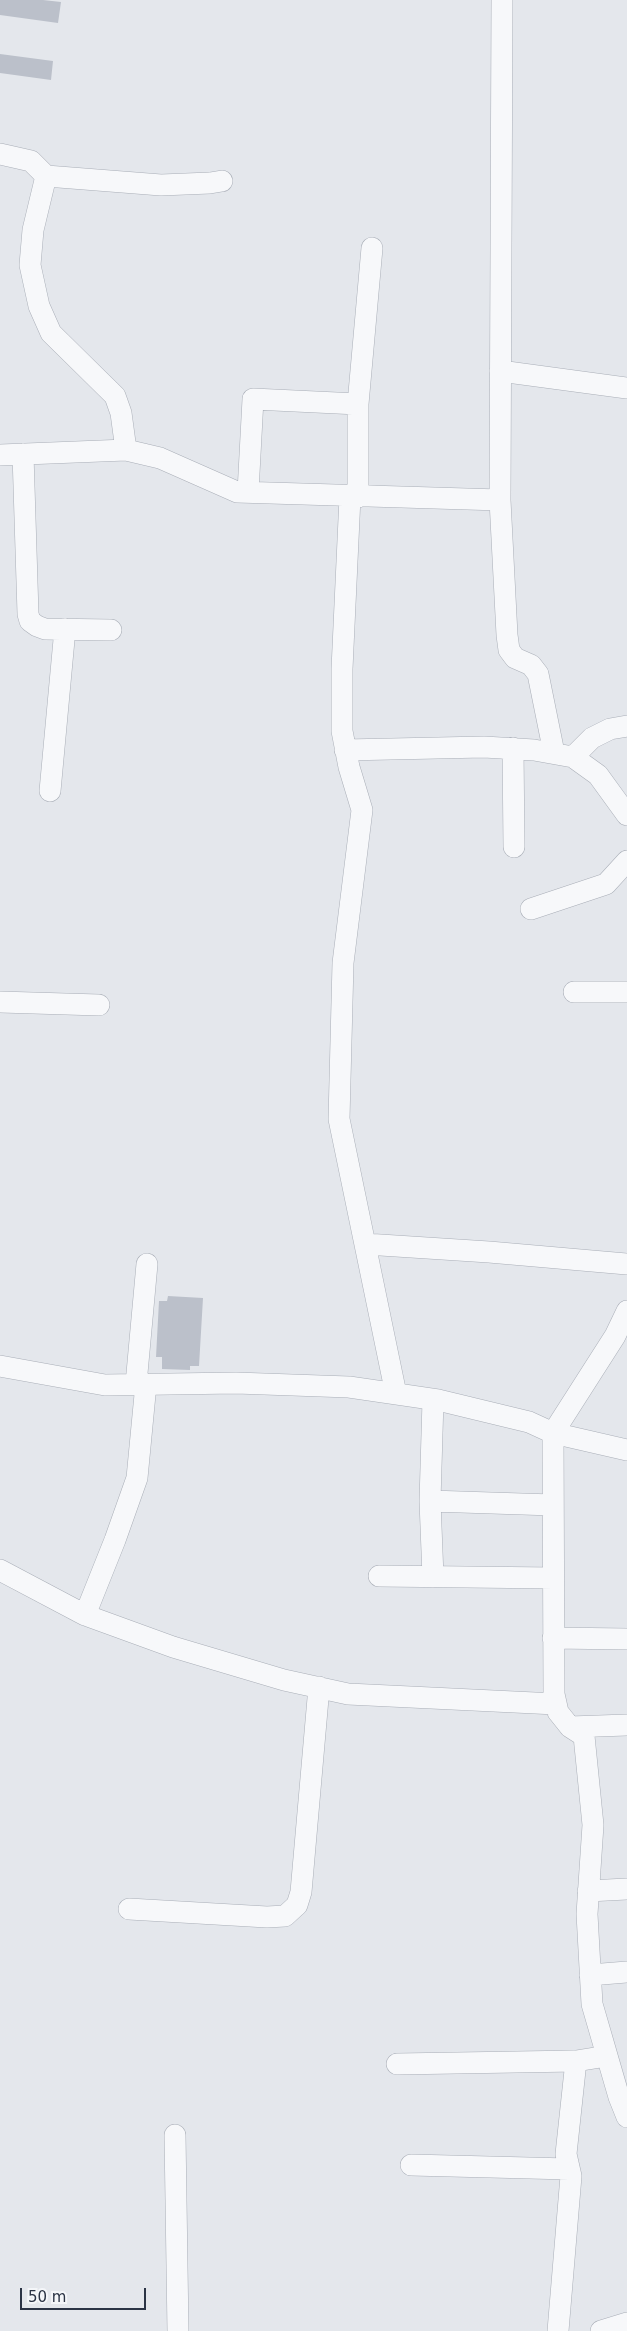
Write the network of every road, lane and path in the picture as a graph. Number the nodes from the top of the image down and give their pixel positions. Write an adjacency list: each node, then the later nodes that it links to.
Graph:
1 (502, 0): 6 (street)
2 (0, 154): 3 (street)
3 (46, 176): 4 (street); 9 (street)
4 (222, 181)
5 (372, 248): 8 (street)
6 (500, 371): 7 (street); 14 (street)
7 (627, 388)
8 (358, 404): 12 (street); 13 (street)
9 (126, 450): 10 (street); 12 (street)
10 (23, 454): 11 (street); 15 (street)
11 (0, 455)
12 (248, 492): 13 (street)
13 (354, 497): 14 (street); 19 (street)
14 (500, 500): 20 (street)
15 (65, 629): 16 (street); 21 (street)
16 (111, 630)
17 (627, 726): 20 (street)
18 (513, 748): 19 (street); 20 (street); 23 (street)
19 (345, 750): 30 (street)
20 (564, 755): 22 (street)
21 (50, 791)
22 (627, 815)
23 (514, 847)
24 (627, 861): 25 (street)
25 (531, 908)
26 (574, 992): 27 (street)
27 (627, 992)
28 (0, 1002): 29 (street)
29 (99, 1005)
30 (365, 1244): 32 (street); 36 (street)
31 (147, 1264): 35 (street)
32 (627, 1264)
33 (627, 1312): 38 (street)
34 (0, 1366): 35 (street)
35 (141, 1384): 36 (street); 46 (street)
36 (396, 1394): 37 (street)
37 (433, 1400): 38 (street); 40 (street)
38 (553, 1434): 39 (street); 41 (street)
39 (627, 1450)
40 (430, 1501): 41 (street); 44 (street)
41 (553, 1505): 45 (street)
42 (0, 1570): 46 (street)
43 (379, 1576): 44 (street)
44 (433, 1577): 45 (street)
45 (553, 1578): 47 (street)
46 (85, 1615): 49 (street)
47 (553, 1638): 48 (street); 50 (street)
48 (627, 1639)
49 (319, 1687): 50 (street); 55 (street)
50 (556, 1704): 52 (street)
51 (627, 1725): 52 (street)
52 (570, 1727): 54 (street)
53 (627, 1889): 54 (street)
54 (588, 1890): 57 (street)
55 (129, 1909)
56 (627, 1972): 57 (street)
57 (590, 1975): 58 (street)
58 (607, 2056): 59 (street); 61 (street)
59 (576, 2061): 60 (street); 64 (street)
60 (397, 2064)
61 (627, 2117)
62 (175, 2135): 66 (street)
63 (411, 2165): 64 (street)
64 (569, 2169): 67 (street)
65 (627, 2323): 68 (street)
66 (178, 2331)
67 (558, 2331)
68 (601, 2331)

